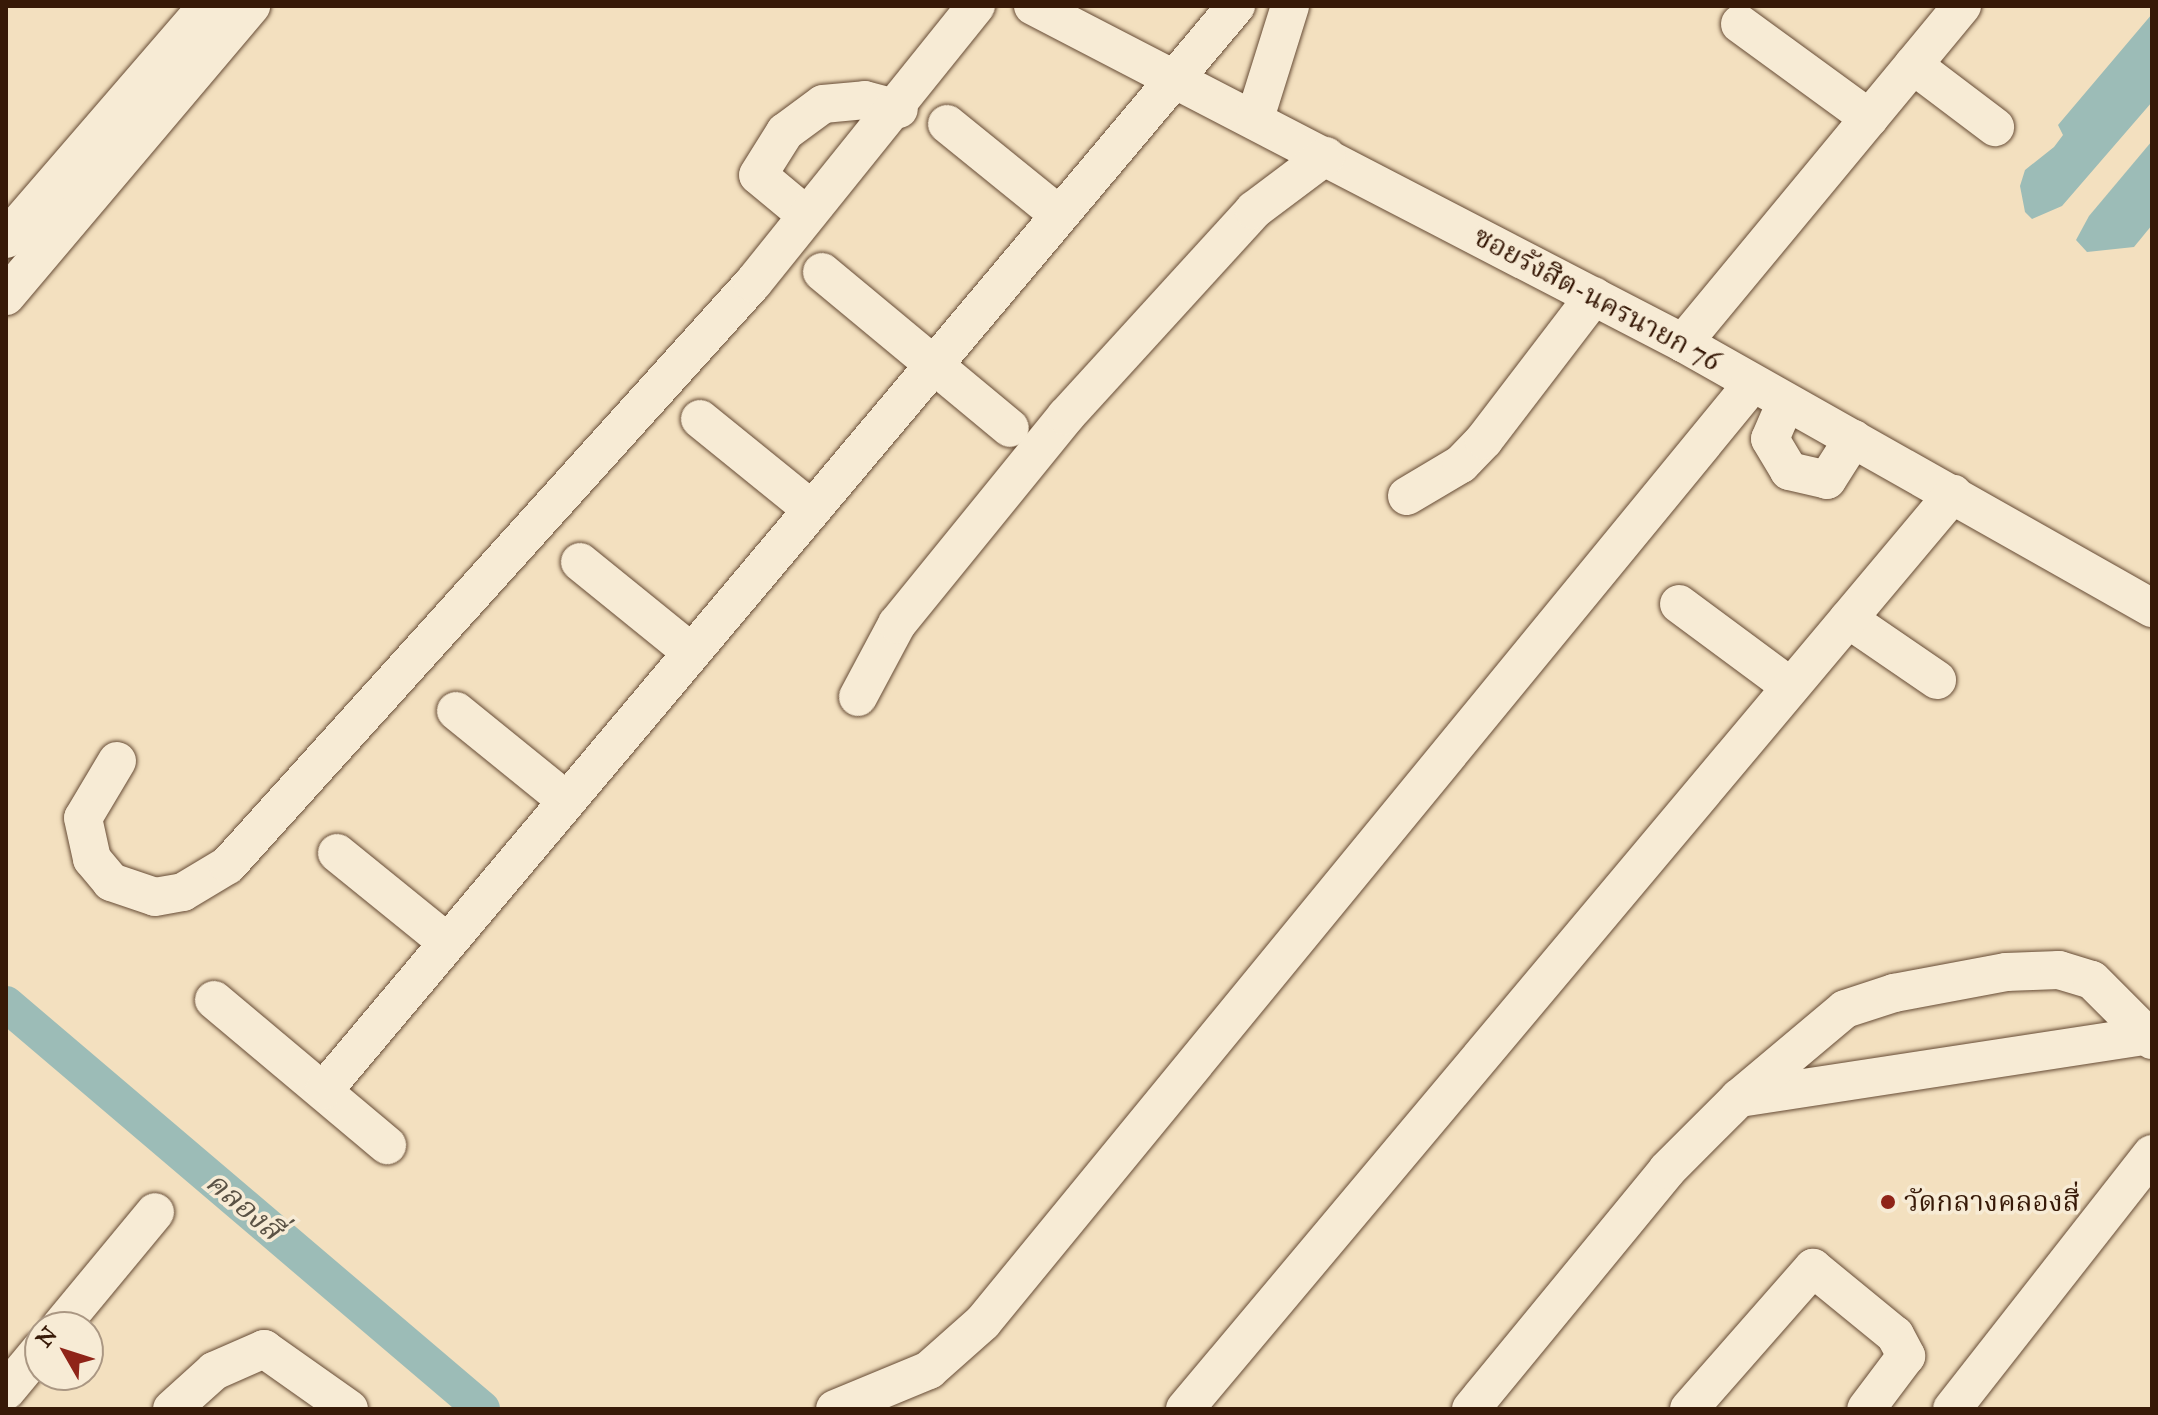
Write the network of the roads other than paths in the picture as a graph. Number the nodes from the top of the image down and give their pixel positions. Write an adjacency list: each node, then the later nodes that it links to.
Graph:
1 (207, 6): 19 (street)
2 (251, 6): 21 (street)
3 (976, 6): 11 (street)
4 (1033, 6): 10 (street, ซอยรังสิต-นครนายก 76)
5 (1236, 6): 10 (street)
6 (1290, 6): 12 (street)
7 (1962, 6): 9 (street)
8 (1740, 24): 13 (street)
9 (1913, 65): 13 (street); 15 (street)
10 (1177, 78): 12 (street, ซอยรังสิต-นครนายก 76); 17 (street)
11 (899, 109): 18 (street); 18 (street)
12 (1255, 118): 16 (street, ซอยรังสิต-นครนายก 76)
13 (1869, 118): 23 (street)
14 (947, 124): 17 (street)
15 (1995, 127)
16 (1326, 156): 22 (street, ซอยรังสิต-นครนายก 76); 40 (street)
17 (1057, 213): 24 (street)
18 (806, 215): 42 (street)
19 (6, 239)
20 (822, 272): 24 (street)
21 (6, 296)
22 (1594, 296): 23 (street, ซอยรังสิต-นครนายก 76); 31 (street)
23 (1683, 343): 25 (street, ซอยรังสิต-นครนายก 76)
24 (933, 361): 28 (street); 32 (street)
25 (1752, 384): 26 (street, ซอยรังสิต-นครนายก 76); 59 (street)
26 (1786, 402): 29 (street, ซอยรังสิต-นครนายก 76); 29 (street)
27 (700, 419): 32 (street)
28 (1010, 428)
29 (1853, 439): 30 (street, ซอยรังสิต-นครนายก 76)
30 (1953, 494): 35 (street, ซอยรังสิต-นครนายก 76); 36 (street)
31 (1407, 496)
32 (810, 508): 37 (street)
33 (580, 562): 37 (street)
34 (1679, 604): 39 (street)
35 (2152, 608)
36 (1848, 619): 38 (street); 39 (street)
37 (690, 651): 43 (street)
38 (1937, 680)
39 (1791, 687): 60 (street)
40 (858, 697)
41 (456, 711): 43 (street)
42 (117, 761)
43 (566, 800): 45 (street)
44 (337, 853): 45 (street)
45 (447, 942): 48 (street)
46 (214, 1000): 48 (street)
47 (2149, 1038): 49 (street); 49 (street)
48 (324, 1090): 50 (street)
49 (1739, 1098): 56 (street)
50 (387, 1145)
51 (2152, 1154): 63 (street)
52 (155, 1212): 53 (street)
53 (73, 1311)
54 (24, 1369): 55 (street)
55 (6, 1391)
56 (1489, 1403)
57 (172, 1409): 58 (street)
58 (349, 1409)
59 (835, 1409)
60 (1185, 1409)
61 (1689, 1409): 62 (street)
62 (1866, 1409)
63 (1952, 1409)

